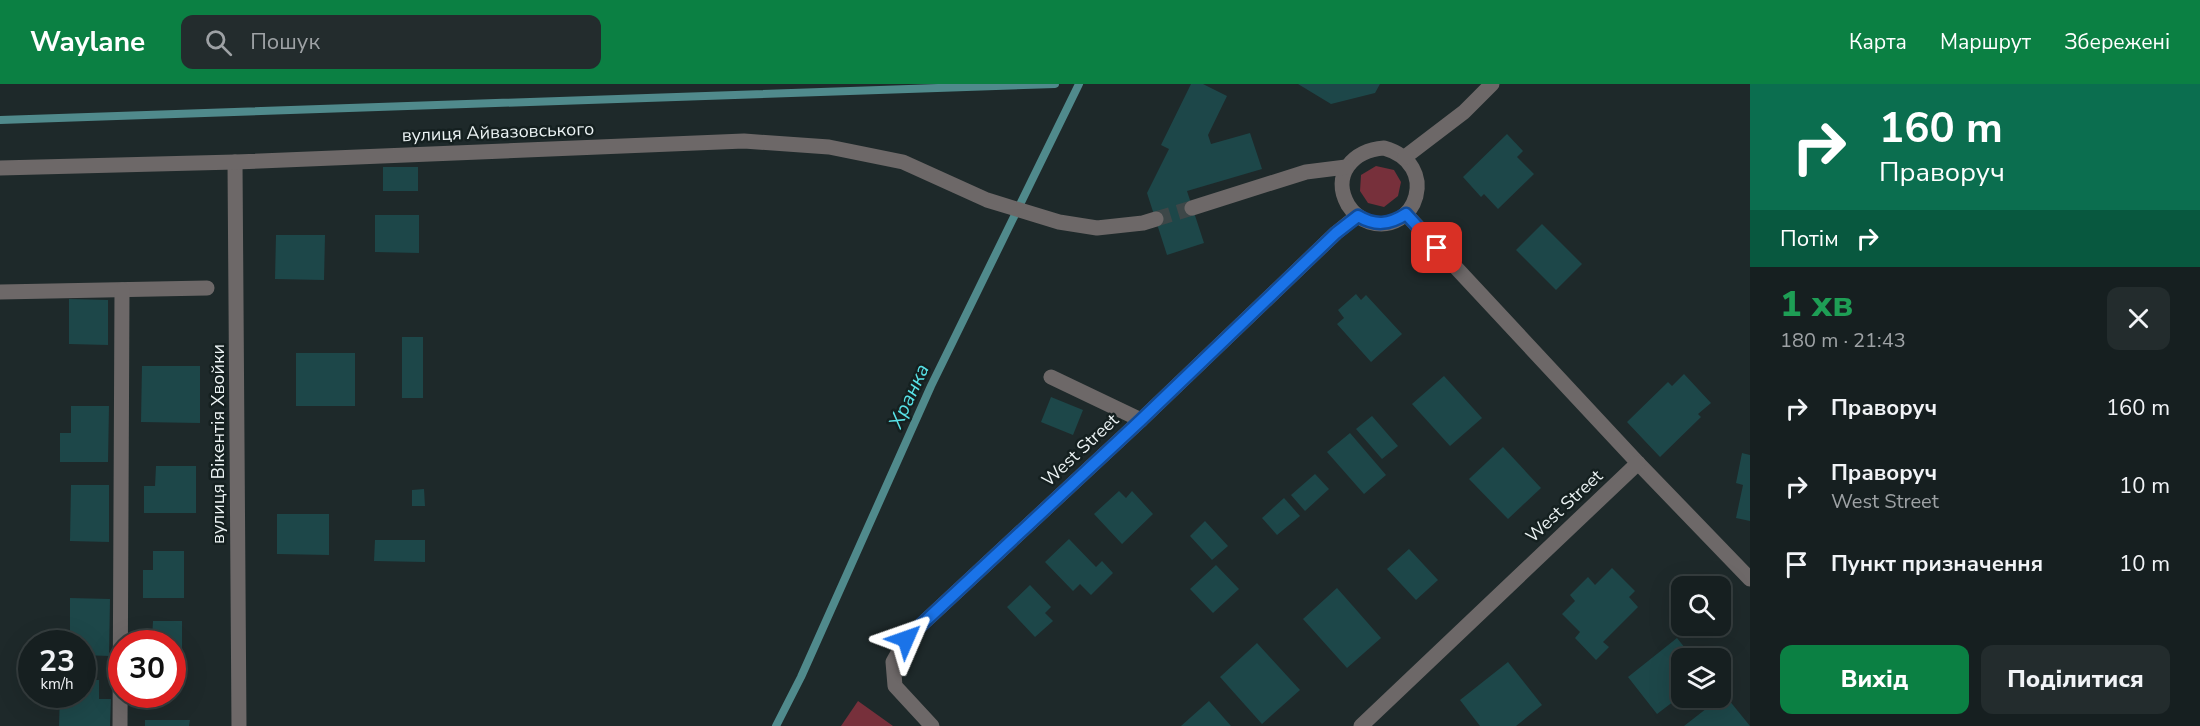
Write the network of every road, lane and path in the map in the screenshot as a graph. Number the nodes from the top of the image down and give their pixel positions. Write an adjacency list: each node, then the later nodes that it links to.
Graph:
1 (1492, 84): 2 (street)
2 (1405, 157): 4 (street); 7 (street)
3 (235, 162): 5 (street, вулиця Айвазовського); 9 (street, вулиця Айвазовського); 18 (street, вулиця Вікентія Хвойки)
4 (1346, 167): 6 (street); 8 (street)
5 (0, 168)
6 (1192, 208)
7 (1406, 214): 8 (street); 15 (street)
8 (1358, 216): 14 (street, West Street)
9 (1156, 219)
10 (207, 288): 11 (street)
11 (122, 290): 12 (street); 17 (street)
12 (0, 292)
13 (1051, 377): 14 (street)
14 (1141, 420): 19 (street, West Street)
15 (1638, 463): 16 (street); 20 (street, West Street)
16 (1750, 579)
17 (120, 726)
18 (239, 726)
19 (932, 726)
20 (1361, 726)

